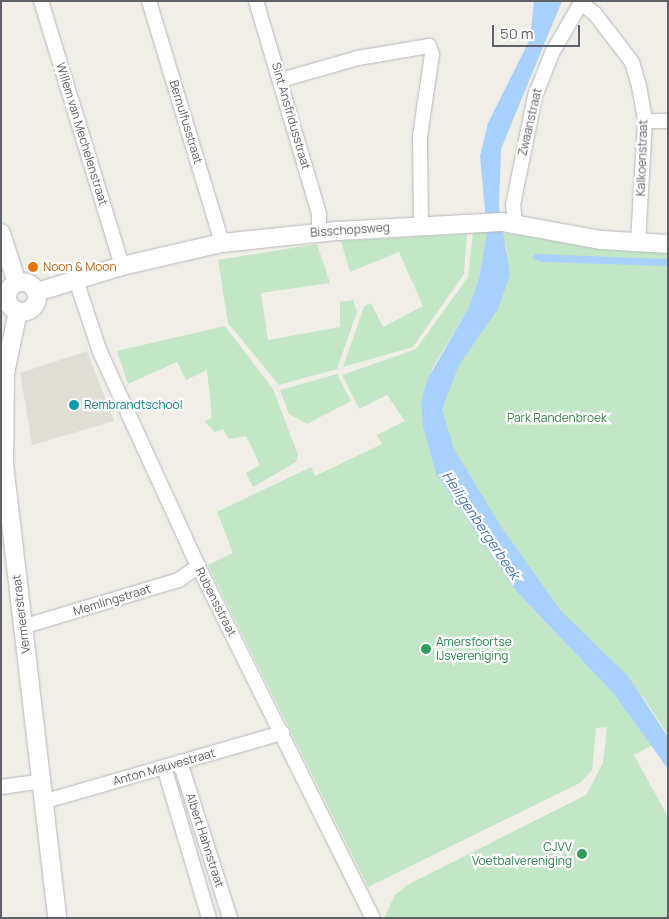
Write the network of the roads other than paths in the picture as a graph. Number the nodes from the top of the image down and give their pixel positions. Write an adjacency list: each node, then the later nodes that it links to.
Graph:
1 (41, 1): 15 (street, Willem van Mechelenstraat)
2 (150, 1): 12 (street, Bernulfusstraat)
3 (256, 1): 5 (street, Sint Ansfridusstraat)
4 (582, 2): 6 (street, Kalkoenstraat); 8 (street, Zwaanstraat)
5 (282, 80): 9 (street); 10 (street, Sint Ansfridusstraat)
6 (645, 121): 7 (street); 13 (street, Kalkoenstraat)
7 (668, 121)
8 (500, 222): 9 (street, Bisschopsweg); 13 (street, Bisschopsweg)
9 (421, 225): 10 (street, Bisschopsweg)
10 (319, 232): 12 (street, Bisschopsweg)
11 (1, 233): 18 (street)
12 (222, 243): 15 (street, Bisschopsweg)
13 (638, 243): 14 (street, Bisschopsweg)
14 (668, 244)
15 (122, 266): 16 (street, Bisschopsweg)
16 (76, 280): 17 (street, Bisschopsweg); 20 (street, Rubensstraat)
17 (37, 292): 18 (street); 18 (street)
18 (11, 297): 19 (street, Vermeerstraat)
19 (2, 464): 21 (street, Vermeerstraat)
20 (198, 566): 21 (street, Memlingstraat); 22 (street, Rubensstraat)
21 (22, 627): 25 (street, Vermeerstraat)
22 (282, 733): 23 (street, Anton Mauvestraat); 32 (street, Rubensstraat)
23 (180, 762): 24 (street, Anton Mauvestraat); 31 (street, Albert Hahnstraat)
24 (164, 767): 27 (street, Anton Mauvestraat); 30 (street, Albert Hahnstraat)
25 (43, 781): 26 (street); 27 (street, Vermeerstraat)
26 (1, 787)
27 (46, 801): 29 (street, Vermeerstraat)
28 (53, 918): 29 (street)
29 (57, 918)
30 (209, 918)
31 (230, 918)
32 (373, 918)

